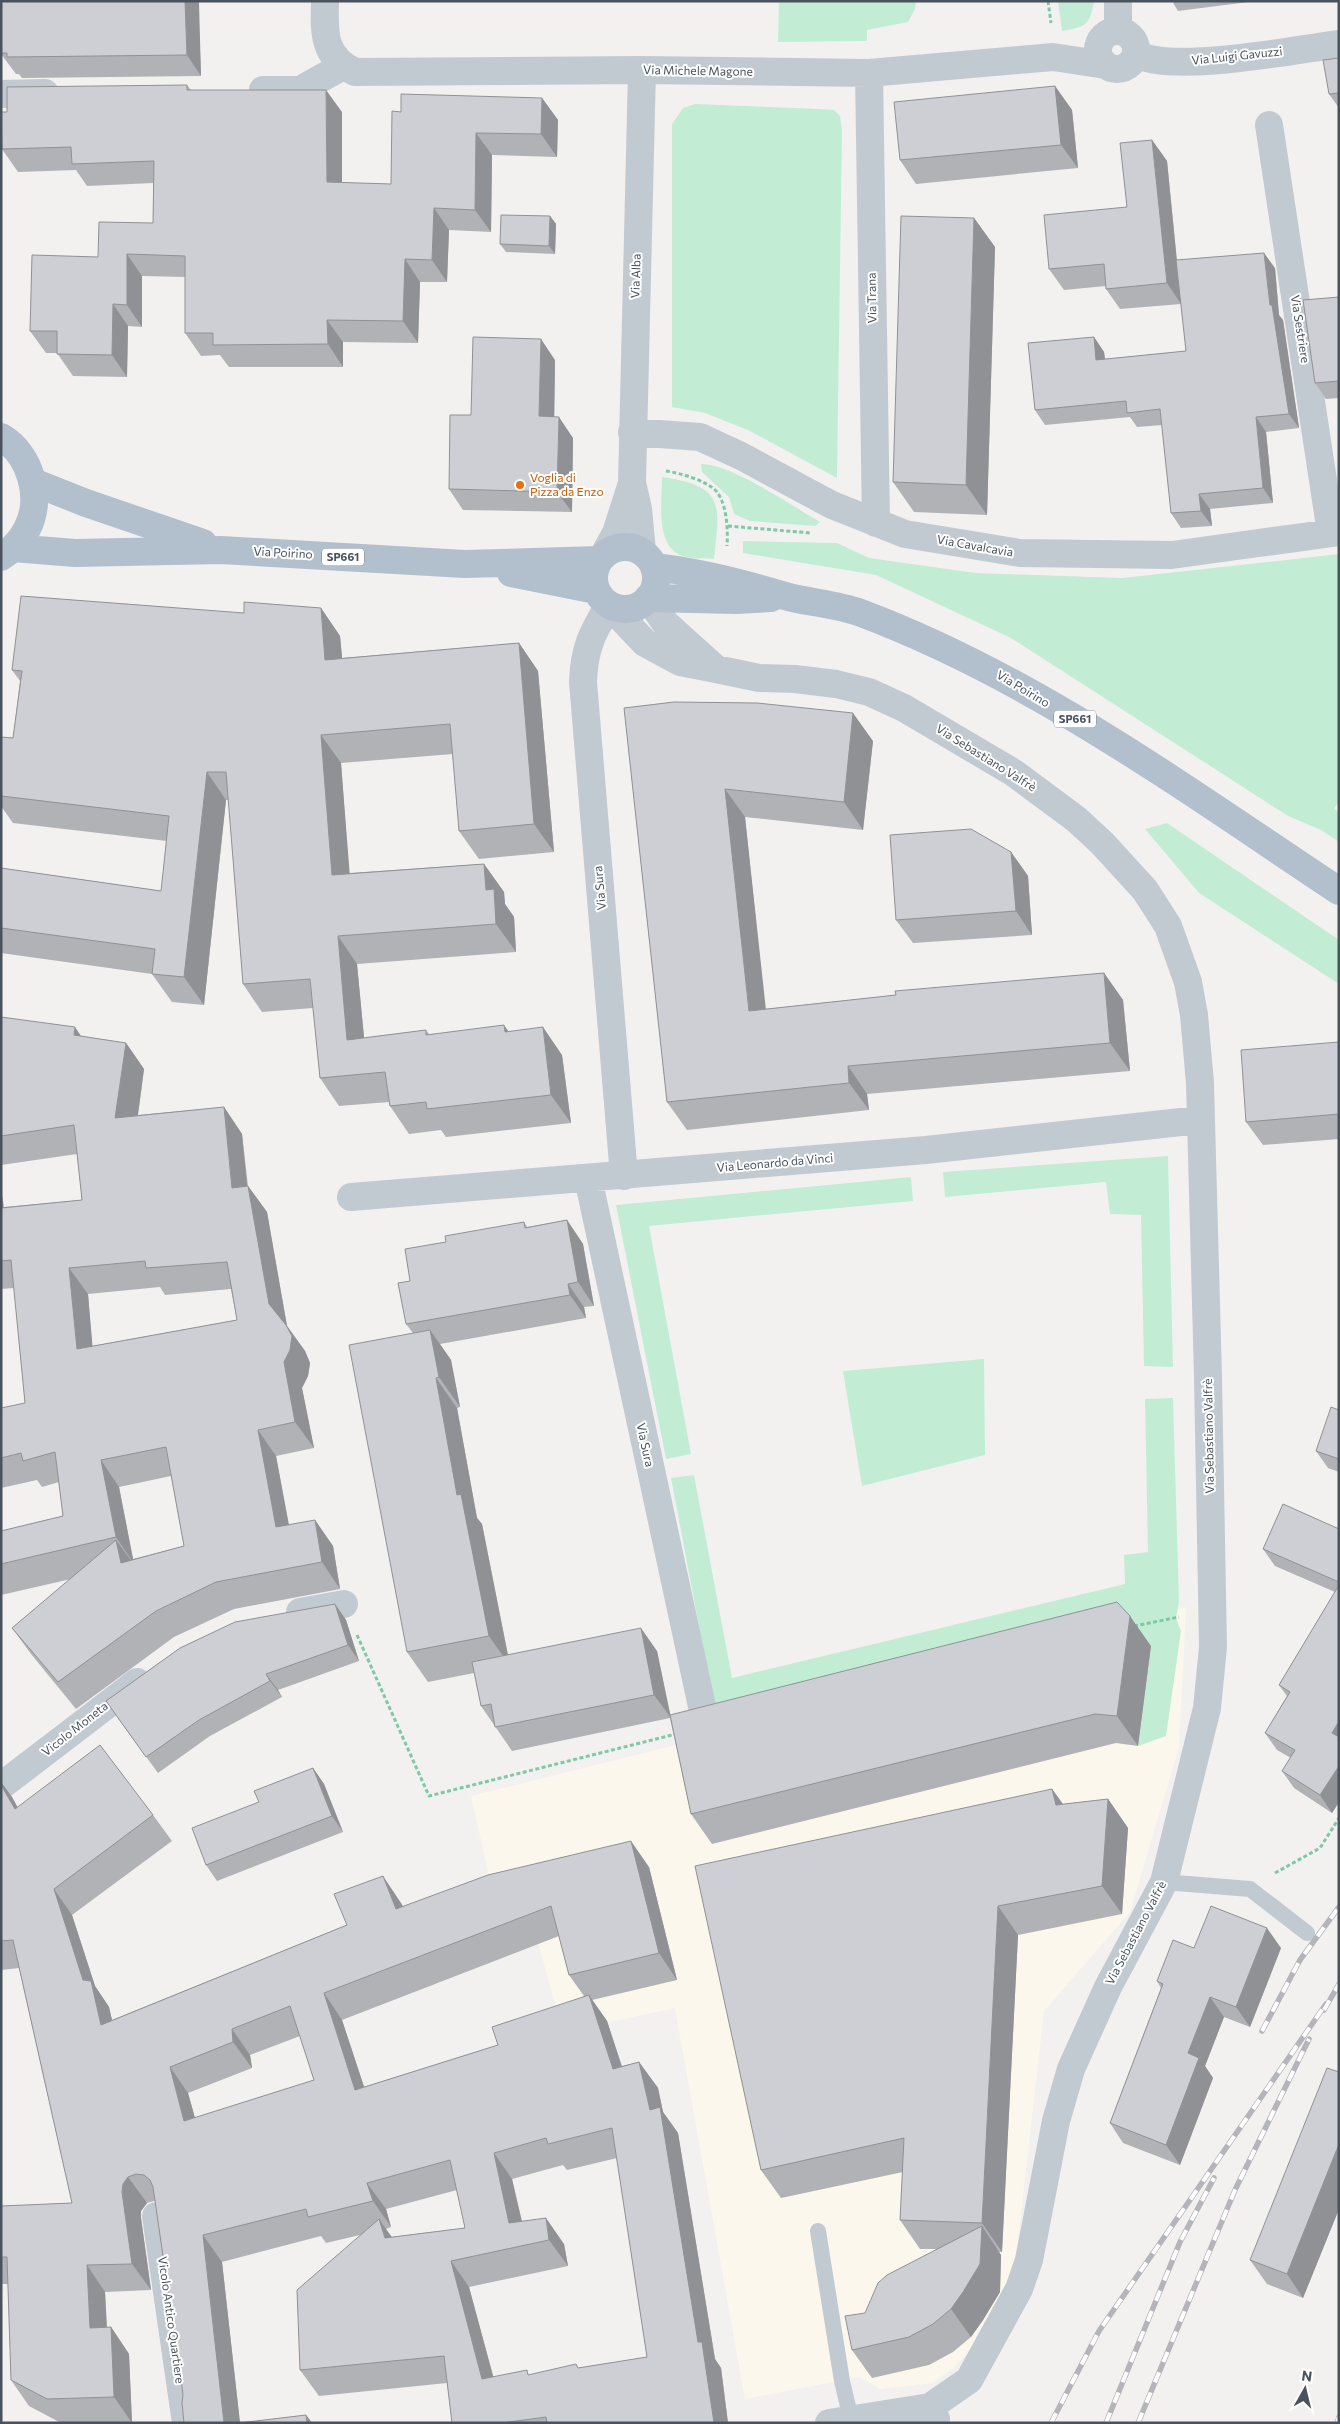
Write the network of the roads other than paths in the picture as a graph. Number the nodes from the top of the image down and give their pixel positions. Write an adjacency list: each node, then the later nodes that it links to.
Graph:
1 (325, 1): 8 (street)
2 (1118, 1): 3 (street)
3 (1110, 35): 5 (street); 6 (street, Via Michele Magone); 7 (street)
4 (1339, 44): 5 (street, Via Luigi Gavuzzi)
5 (1136, 54): 7 (street, Via Michele Magone)
6 (1053, 57): 7 (street, Via Michele Magone); 10 (street, Via Michele Magone)
7 (1106, 65)
8 (343, 66): 9 (street, Via Michele Magone); 11 (street)
9 (642, 70): 10 (street, Via Michele Magone); 15 (street, Via Alba)
10 (869, 73): 19 (street, Via Trana)
11 (240, 91)
12 (71, 93): 13 (street)
13 (1, 94)
14 (1269, 125): 20 (street, Via Sestriere)
15 (632, 432): 18 (street, Via Alba); 19 (street, Via Cavalcavia)
16 (1, 437): 17 (main road)
17 (33, 482): 21 (main road, Via Poirino); 22 (main road)
18 (632, 483): 23 (street, Via Alba); 24 (street, Via Alba)
19 (876, 524): 20 (street, Via Cavalcavia)
20 (1335, 533)
21 (221, 550): 22 (main road, Via Poirino); 25 (main road, Via Poirino / SP661)
22 (7, 553)
23 (602, 557): 24 (main road, SP661); 25 (main road, Via Poirino / SP661); 27 (main road)
24 (648, 559): 26 (main road, Via Poirino / SP661); 28 (main road)
25 (465, 564): 27 (main road, Via Poirino / SP661)
26 (787, 597): 28 (main road, Via Poirino / SP661); 30 (main road, Via Poirino / SP661)
27 (603, 598): 28 (main road, SP661); 29 (street, Via Sebastiano Valfrè); 32 (street, Via Sura)
28 (648, 598): 29 (street, Via Sebastiano Valfrè)
29 (716, 668): 31 (street, Via Sebastiano Valfrè)
30 (1339, 891)
31 (1199, 1120): 32 (street, Via Leonardo da Vinci); 40 (street, Via Sebastiano Valfrè)
32 (624, 1176): 33 (street, Via Leonardo da Vinci)
33 (588, 1178): 34 (street, Via Leonardo da Vinci); 38 (street, Via Sura)
34 (351, 1197)
35 (344, 1604): 36 (street)
36 (278, 1616)
37 (154, 1670): 39 (street, Vicolo Moneta)
38 (703, 1711)
39 (1, 1786)
40 (1164, 1882): 41 (lane); 44 (street, Via Sebastiano Valfrè)
41 (1306, 1933)
42 (156, 2216): 46 (street, Vicolo Antico Quartiere)
43 (818, 2231): 45 (lane)
44 (933, 2415): 45 (street)
45 (840, 2421)
46 (186, 2423)

